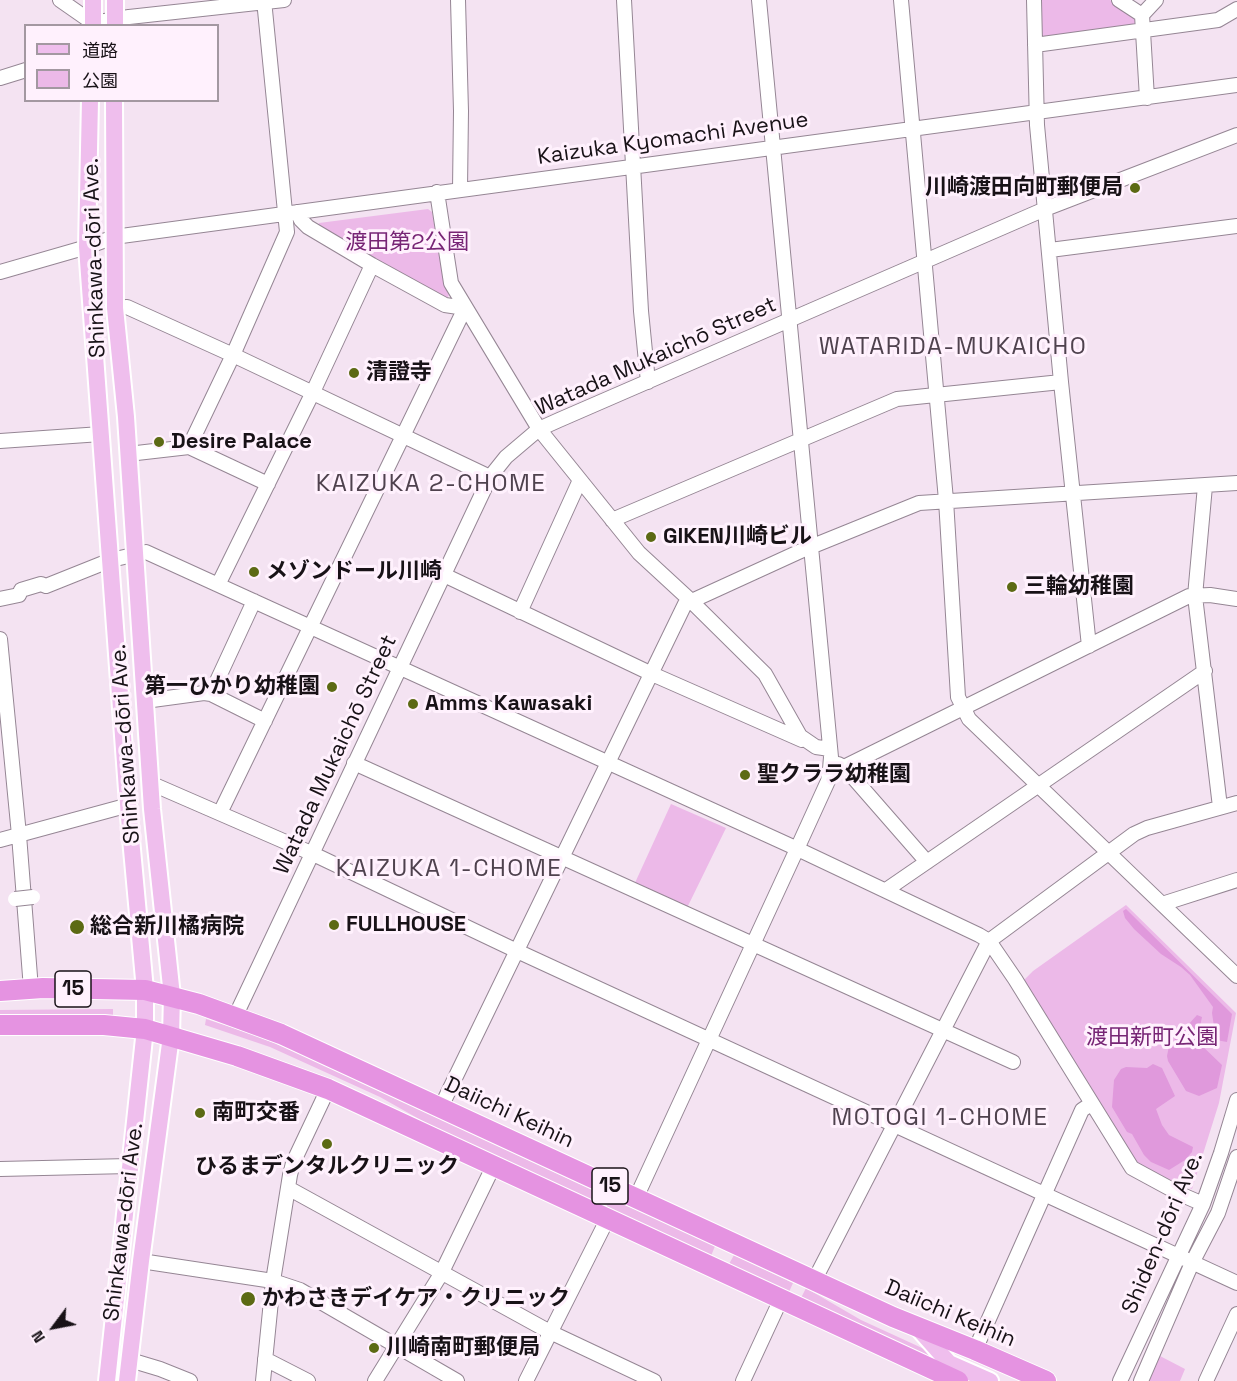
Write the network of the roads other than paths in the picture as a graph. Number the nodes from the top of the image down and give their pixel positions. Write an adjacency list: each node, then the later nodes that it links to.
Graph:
1 (60, 0): 16 (street)
2 (115, 0): 15 (main road)
3 (284, 0): 12 (street)
4 (458, 0): 32 (street)
5 (624, 0): 29 (street)
6 (759, 0): 28 (street)
7 (901, 0): 26 (street)
8 (1034, 0): 18 (street)
9 (1119, 0): 14 (street)
10 (1156, 0): 14 (street)
11 (90, 2): 15 (street); 16 (main road)
12 (264, 2): 15 (street); 35 (street)
13 (1237, 9): 17 (street)
14 (1142, 15): 17 (street)
15 (115, 22): 16 (street)
16 (93, 24)
17 (1143, 32): 18 (street); 22 (street)
18 (1035, 45): 25 (street)
19 (24, 71): 20 (street)
20 (0, 78)
21 (1237, 85): 22 (street, Kaizuka Kyomachi Avenue)
22 (1147, 98): 25 (street, Kaizuka Kyomachi Avenue)
23 (90, 102): 30 (main road, Shinkawa-dōri Ave.)
24 (114, 102): 31 (main road, Shinkawa-dōri Ave.)
25 (1036, 111): 26 (street, Kaizuka Kyomachi Avenue); 34 (street)
26 (913, 128): 28 (street, Kaizuka Kyomachi Avenue); 40 (street)
27 (1237, 135): 34 (street, Watada Mukaichō Street)
28 (772, 147): 29 (street, Kaizuka Kyomachi Avenue); 46 (street)
29 (633, 167): 32 (street, Kaizuka Kyomachi Avenue); 48 (street)
30 (89, 177): 31 (main road); 38 (main road, Shinkawa-dōri Ave.)
31 (114, 178): 37 (main road, Shinkawa-dōri Ave.)
32 (460, 189): 33 (street, Kaizuka Kyomachi Avenue)
33 (437, 192): 35 (street, Kaizuka Kyomachi Avenue); 44 (street)
34 (1045, 209): 39 (street); 40 (street, Watada Mukaichō Street)
35 (292, 213): 37 (street, Kaizuka Kyomachi Avenue); 41 (street); 47 (street)
36 (1237, 226): 39 (street)
37 (114, 237): 38 (street, Kaizuka Kyomachi Avenue); 43 (main road, Shinkawa-dōri Ave.)
38 (87, 247): 42 (street, Kaizuka Kyomachi Avenue); 45 (main road, Shinkawa-dōri Ave.)
39 (1050, 250): 49 (street)
40 (926, 260): 46 (street, Watada Mukaichō Street); 51 (street)
41 (372, 265): 44 (street); 50 (street)
42 (0, 272)
43 (115, 308): 45 (main road); 47 (street); 53 (main road, Shinkawa-dōri Ave.)
44 (465, 308): 52 (street); 55 (street)
45 (92, 310): 54 (main road, Shinkawa-dōri Ave.)
46 (790, 321): 48 (street, Watada Mukaichō Street); 56 (street)
47 (233, 355): 50 (street); 58 (street)
48 (648, 382): 52 (street, Watada Mukaichō Street)
49 (1061, 382): 51 (street); 65 (street)
50 (313, 392): 55 (street); 63 (street)
51 (937, 394): 56 (street); 66 (street)
52 (539, 429): 60 (street, Watada Mukaichō Street); 61 (street)
53 (127, 432): 54 (main road); 59 (main road, Shinkawa-dōri Ave.)
54 (101, 434): 57 (street); 70 (main road, Shinkawa-dōri Ave.)
55 (404, 435): 60 (street); 79 (street)
56 (800, 438): 67 (street); 68 (street)
57 (0, 441)
58 (189, 447): 59 (street); 63 (street)
59 (128, 454): 69 (main road, Shinkawa-dōri Ave.)
60 (490, 477): 71 (street, Watada Mukaichō Street)
61 (580, 480): 67 (street); 78 (street)
62 (1237, 483): 64 (street)
63 (268, 484): 72 (street)
64 (1205, 486): 65 (street); 73 (street)
65 (1073, 493): 66 (street); 81 (street)
66 (946, 500): 68 (street); 87 (street)
67 (612, 519): 76 (street)
68 (810, 547): 76 (street); 91 (street)
69 (134, 553): 70 (street); 72 (street); 86 (main road, Shinkawa-dōri Ave.)
70 (111, 560): 74 (street); 98 (main road, Shinkawa-dōri Ave.)
71 (444, 575): 78 (street); 82 (street, Watada Mukaichō Street)
72 (219, 583): 77 (street)
73 (1195, 596): 75 (street); 81 (street); 83 (street)
74 (0, 599)
75 (1237, 599)
76 (690, 600): 84 (street); 90 (street)
77 (254, 601): 79 (street); 85 (street)
78 (520, 612): 84 (street)
79 (311, 627): 82 (street); 88 (street)
80 (0, 639): 89 (street)
81 (1089, 645): 87 (street)
82 (400, 668): 92 (street); 93 (street, Watada Mukaichō Street)
83 (1205, 671): 96 (street); 99 (street)
84 (652, 674): 90 (street); 92 (street)
85 (211, 694): 86 (street); 88 (street)
86 (145, 701): 95 (main road, Shinkawa-dōri Ave.)
87 (963, 708): 94 (street); 96 (street)
88 (265, 721): 100 (street)
89 (5, 735): 101 (street)
90 (806, 741): 91 (street)
91 (830, 756): 94 (street); 103 (street)
92 (608, 762): 103 (street); 106 (street)
93 (354, 763): 104 (street, Watada Mukaichō Street); 106 (street)
94 (844, 767): 107 (street)
95 (150, 783): 98 (main road); 100 (street); 120 (main road, Shinkawa-dōri Ave.)
96 (1039, 785): 105 (street); 107 (street)
97 (1237, 803): 99 (street)
98 (129, 805): 101 (street); 118 (main road, Shinkawa-dōri Ave.)
99 (1220, 807): 105 (street)
100 (220, 813): 104 (street)
101 (19, 835): 102 (street); 117 (street)
102 (0, 840)
103 (797, 849): 109 (street); 114 (street)
104 (311, 853): 115 (street); 121 (street, Watada Mukaichō Street)
105 (1108, 853): 112 (street); 113 (street)
106 (562, 858): 114 (street); 115 (street)
107 (927, 862): 109 (street)
108 (1237, 880): 112 (street)
109 (886, 890): 113 (street)
110 (33, 897): 111 (street, bridge)
111 (15, 899)
112 (1162, 904): 116 (street)
113 (989, 941): 124 (street); 130 (street)
114 (753, 944): 124 (street); 126 (street)
115 (517, 951): 126 (street); 131 (street)
116 (1237, 976)
117 (31, 989): 118 (highway, Daiichi Keihin / 15); 119 (highway, Daiichi Keihin / 15)
118 (146, 990): 120 (highway, Daiichi Keihin / 15); 123 (main road, Shinkawa-dōri Ave.)
119 (0, 991)
120 (172, 996): 121 (highway, Daiichi Keihin / 15); 125 (main road, Shinkawa-dōri Ave.)
121 (235, 1017): 131 (highway, Daiichi Keihin / 15)
122 (0, 1025): 123 (highway, 15)
123 (145, 1029): 125 (highway, 15); 134 (main road, Shinkawa-dōri Ave.)
124 (943, 1030): 127 (street); 132 (street)
125 (171, 1036): 128 (highway, 15); 143 (main road, Shinkawa-dōri Ave.)
126 (708, 1038): 132 (street); 139 (street)
127 (1013, 1062)
128 (328, 1089): 135 (highway, 15); 137 (street)
129 (1237, 1100): 140 (street, Shiden-dōri Ave.)
130 (1091, 1104): 138 (street); 140 (street)
131 (441, 1107): 139 (highway, Daiichi Keihin / 15)
132 (894, 1124): 138 (street); 147 (street)
133 (1237, 1157): 144 (street, Shiden-dōri Ave.)
134 (129, 1166): 136 (street); 157 (main road, Shinkawa-dōri Ave.)
135 (493, 1167): 141 (highway, 15); 145 (street)
136 (0, 1169)
137 (288, 1188): 145 (street); 146 (street)
138 (1044, 1195): 142 (street); 154 (street)
139 (636, 1198): 147 (highway, Daiichi Keihin / 15)
140 (1203, 1204): 142 (street, Shiden-dōri Ave.)
141 (607, 1220): 149 (highway, 15); 152 (street)
142 (1179, 1256): 144 (street); 170 (street, Shiden-dōri Ave.)
143 (141, 1261): 146 (street); 156 (main road, Shinkawa-dōri Ave.)
144 (1192, 1263): 148 (street); 171 (street, Shiden-dōri Ave.)
145 (441, 1274): 152 (street); 153 (street)
146 (273, 1281): 153 (street); 155 (street)
147 (814, 1281): 151 (highway, Daiichi Keihin / 15)
148 (1237, 1283)
149 (781, 1299): 166 (street); 167 (highway, 15)
150 (1237, 1314): 172 (street)
151 (918, 1328): 154 (highway, Daiichi Keihin / 15); 168 (main road)
152 (550, 1332): 164 (street); 165 (street)
153 (396, 1345): 162 (street); 163 (street)
154 (975, 1350): 169 (highway, Daiichi Keihin / 15)
155 (265, 1359): 160 (street); 161 (street)
156 (130, 1360): 158 (main road, Shinkawa-dōri Ave.); 159 (street)
157 (107, 1381)
158 (127, 1381)
159 (189, 1381)
160 (263, 1381)
161 (308, 1381)
162 (375, 1381)
163 (457, 1381)
164 (526, 1381)
165 (654, 1381)
166 (743, 1381)
167 (958, 1381)
168 (990, 1381)
169 (1046, 1381)
170 (1120, 1381)
171 (1141, 1381)
172 (1206, 1381)

